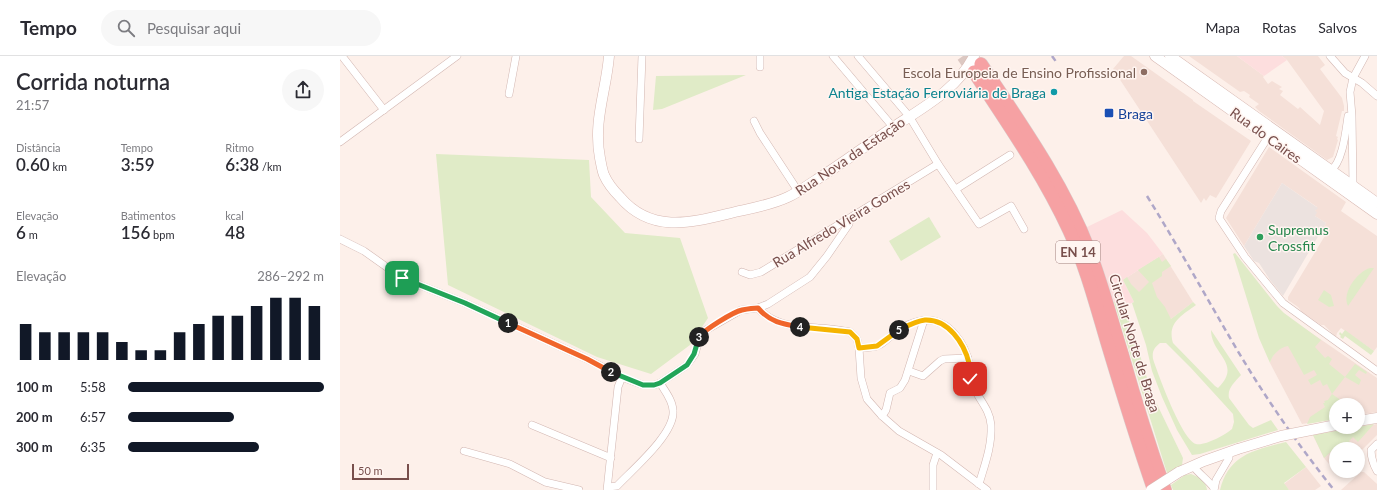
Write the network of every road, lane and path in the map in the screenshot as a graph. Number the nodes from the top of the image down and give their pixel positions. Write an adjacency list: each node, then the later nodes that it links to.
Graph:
1 (342, 56): 19 (street)
2 (457, 56): 19 (street)
3 (516, 56): 16 (street)
4 (609, 56): 31 (street, Rua Nova da Estação)
5 (642, 56): 24 (street)
6 (760, 56): 14 (street)
7 (833, 56): 22 (street)
8 (858, 56): 20 (street)
9 (1155, 56): 23 (street, Rua do Caires)
10 (1170, 56): 28 (street, Rua do Caires)
11 (1330, 56): 15 (street)
12 (1364, 56): 15 (street)
13 (976, 64): 20 (street, Rua Nova da Estação); 64 (highway, Circular Norte de Braga / EN 14); 65 (highway, Circular Norte de Braga / EN 14)
14 (760, 67)
15 (1353, 78): 17 (street); 18 (street)
16 (509, 94)
17 (1377, 96)
18 (1351, 106): 28 (street); 29 (street)
19 (384, 110): 25 (street)
20 (909, 116): 22 (street, Rua Nova da Estação); 27 (street)
21 (754, 121): 31 (street)
22 (893, 127): 31 (street, Rua Nova da Estação)
23 (1268, 137): 33 (street, Rua do Caires); 43 (street)
24 (639, 139)
25 (340, 142)
26 (1010, 155): 30 (street)
27 (938, 164): 30 (street); 34 (street, Rua Alfredo Vieira Gomes)
28 (1330, 171): 29 (street, Rua do Caires)
29 (1353, 186): 32 (street, Rua do Caires)
30 (956, 189): 35 (street)
31 (798, 192)
32 (1377, 203)
33 (1377, 214)
34 (850, 218): 37 (street, Rua Alfredo Vieira Gomes); 38 (street)
35 (1024, 229)
36 (340, 239): 44 (street)
37 (742, 272)
38 (758, 308): 40 (street); 45 (street)
39 (924, 320): 40 (street); 41 (street); 42 (street)
40 (859, 348): 46 (street)
41 (968, 358): 42 (street); 58 (street)
42 (909, 371): 46 (street)
43 (1377, 371)
44 (622, 377): 45 (street); 55 (street)
45 (660, 383): 59 (street)
46 (882, 416): 54 (street)
47 (1377, 418): 48 (street)
48 (1365, 420)
49 (532, 425): 55 (street)
50 (1329, 426): 52 (street, bridge)
51 (1377, 444): 57 (street)
52 (1233, 450): 56 (street); 60 (street)
53 (464, 451): 61 (street)
54 (937, 453): 58 (street); 62 (street)
55 (611, 458): 59 (street)
56 (1193, 466): 60 (street); 64 (street, bridge)
57 (1377, 472)
58 (979, 484): 63 (street)
59 (607, 489)
60 (1214, 489)
61 (579, 490)
62 (933, 490)
63 (987, 490)
64 (1152, 490)
65 (1165, 490)

